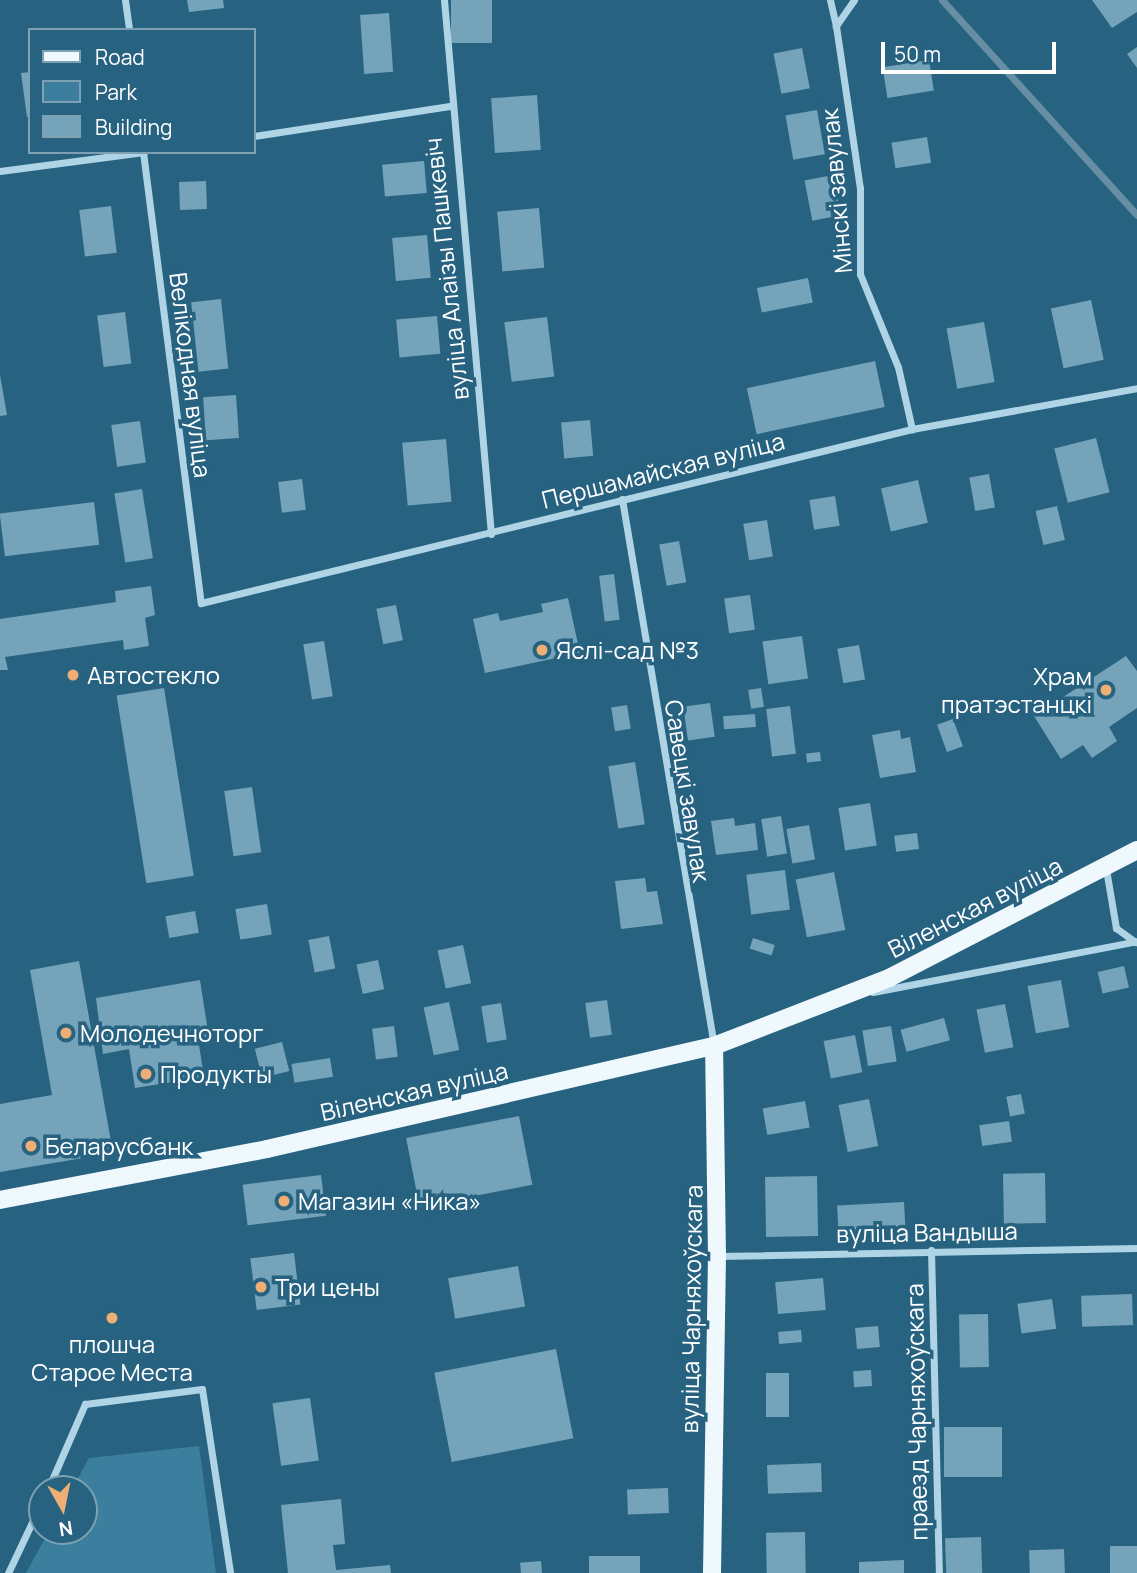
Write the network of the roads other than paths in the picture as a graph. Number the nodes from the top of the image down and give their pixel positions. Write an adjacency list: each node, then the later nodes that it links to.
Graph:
1 (125, 0): 6 (street)
2 (444, 0): 7 (street, вуліца Алаізы Пашкевіч)
3 (830, 0): 5 (street, Мінскі завулак)
4 (854, 0): 5 (street)
5 (836, 26): 13 (street, Мінскі завулак)
6 (129, 28)
7 (450, 106): 8 (street); 15 (street, вуліца Алаізы Пашкевіч)
8 (256, 136)
9 (129, 154): 11 (street)
10 (143, 154): 16 (street, Велікодная вуліца)
11 (0, 172)
12 (1137, 388): 13 (street, Першамайская вуліца)
13 (912, 429): 14 (street, Першамайская вуліца)
14 (622, 499): 15 (street, Першамайская вуліца); 21 (street, Савецкі завулак)
15 (491, 534): 16 (street, Першамайская вуліца)
16 (201, 603)
17 (1137, 850): 18 (main road, Віленская вуліца)
18 (1105, 869): 19 (street); 20 (main road, Віленская вуліца)
19 (1136, 942): 20 (street, Віленская вуліца)
20 (832, 1001): 21 (main road, Віленская вуліца)
21 (714, 1046): 22 (main road, Віленская вуліца); 25 (main road, вуліца Чарняхоўскага)
22 (0, 1200)
23 (1137, 1248): 24 (street, вуліца Вандыша)
24 (932, 1250): 25 (street, вуліца Вандыша); 31 (street, праезд Чарняхоўскага)
25 (718, 1256): 30 (main road, вуліца Чарняхоўскага)
26 (54, 1475): 29 (street)
27 (28, 1531): 28 (street)
28 (8, 1573)
29 (230, 1573)
30 (712, 1573)
31 (939, 1573)

